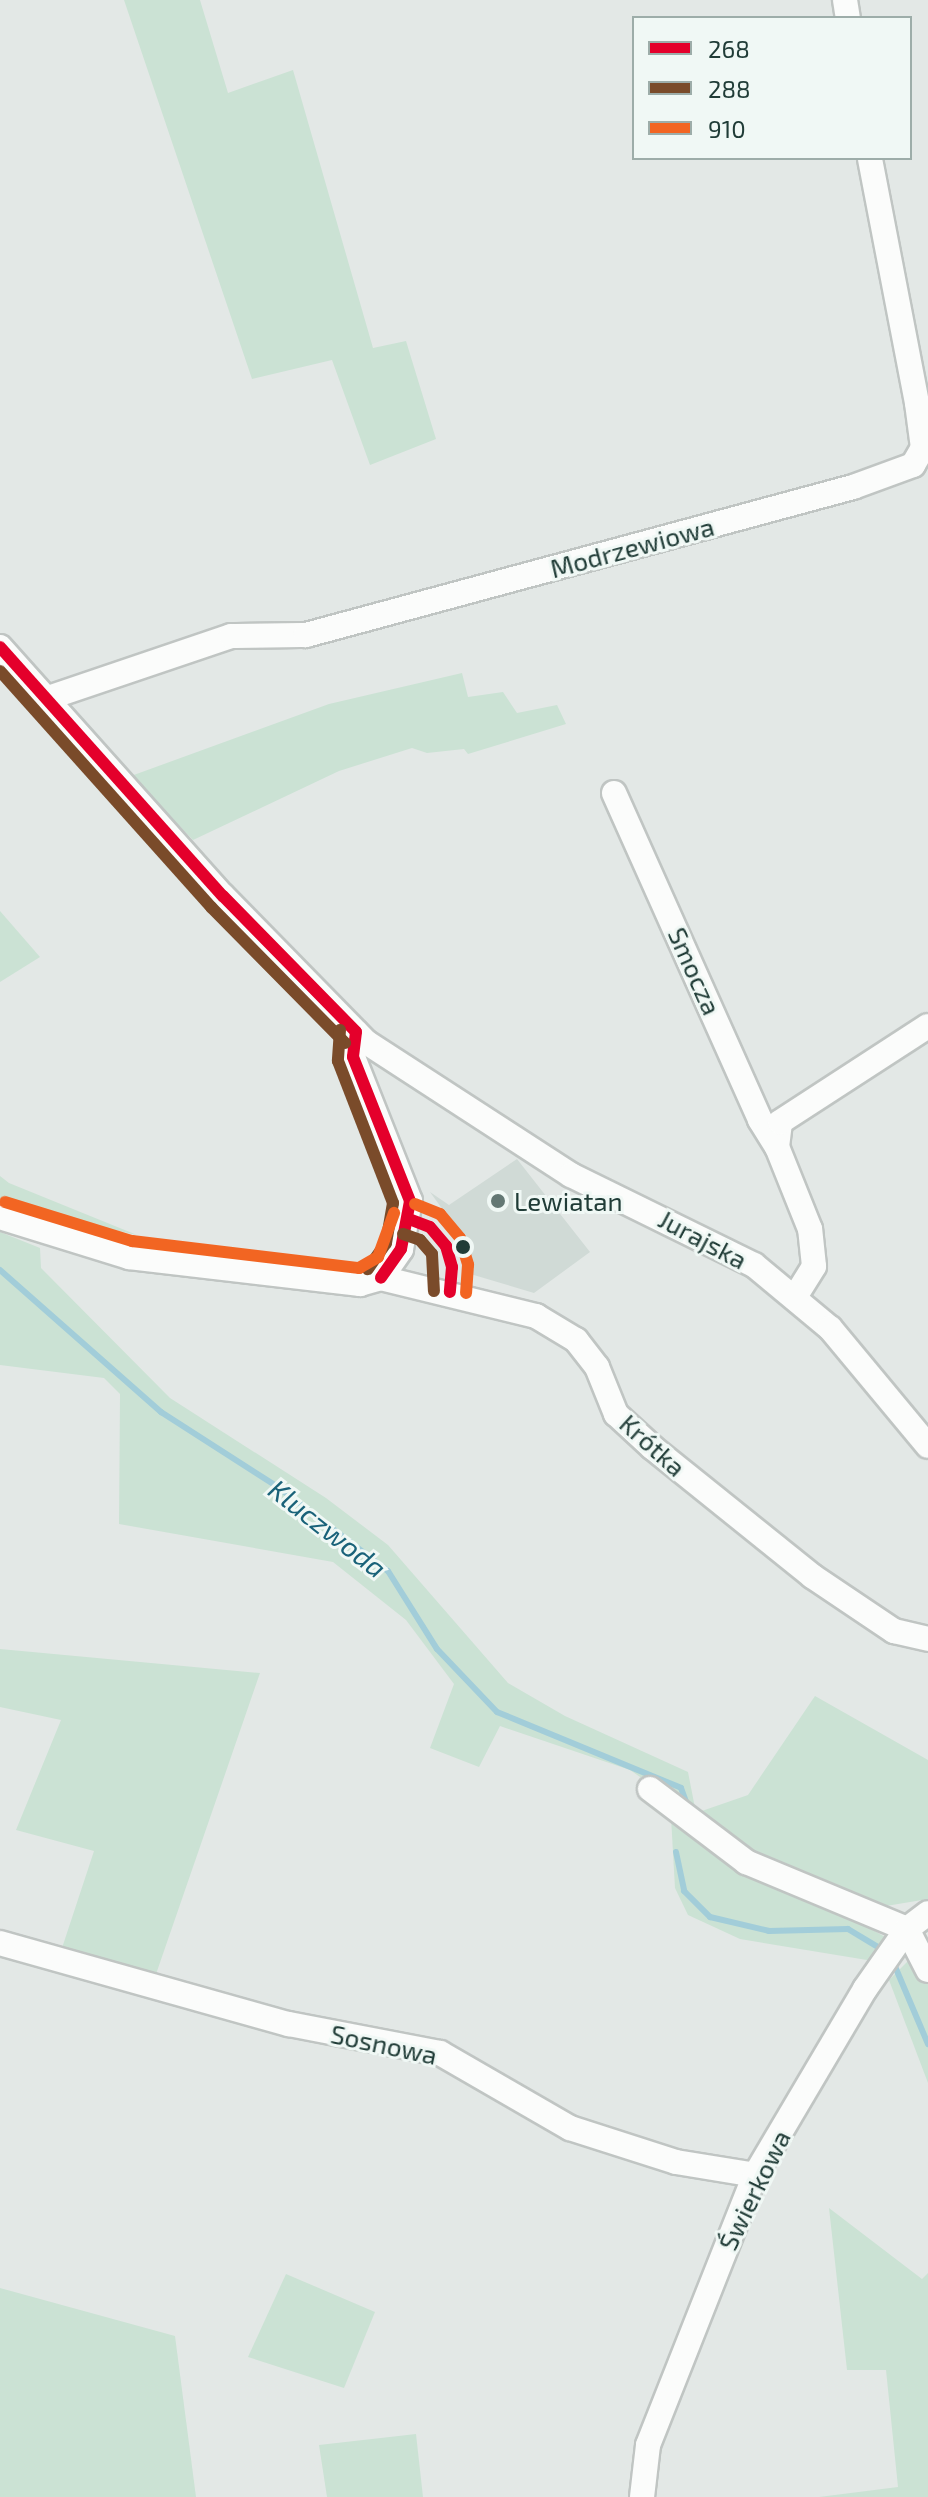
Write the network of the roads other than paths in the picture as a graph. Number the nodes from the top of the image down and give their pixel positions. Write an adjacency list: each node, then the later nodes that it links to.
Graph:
1 (870, 160): 3 (street, Modrzewiowa)
2 (0, 647): 3 (street, Jurajska)
3 (48, 698): 6 (street, Jurajska)
4 (614, 793): 7 (street, Smocza)
5 (928, 1026): 7 (street)
6 (356, 1032): 9 (street); 10 (street, Jurajska)
7 (777, 1147): 10 (street, Smocza)
8 (0, 1217): 9 (street, Krótka)
9 (381, 1278): 12 (street, Krótka)
10 (795, 1297): 11 (street, Jurajska)
11 (928, 1446)
12 (928, 1639)
13 (650, 1789): 15 (street)
14 (928, 1913): 15 (street, Świerkowa)
15 (907, 1929): 17 (street); 18 (street, Świerkowa)
16 (0, 1943): 18 (street, Sosnowa)
17 (928, 1970)
18 (755, 2175): 19 (street, Świerkowa)
19 (642, 2497)

